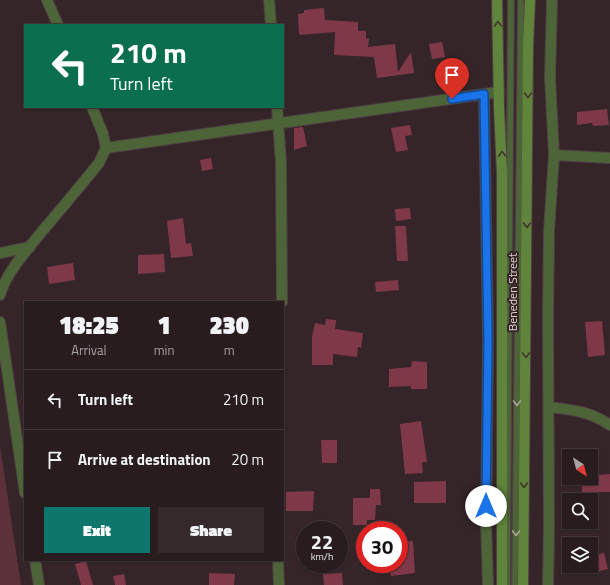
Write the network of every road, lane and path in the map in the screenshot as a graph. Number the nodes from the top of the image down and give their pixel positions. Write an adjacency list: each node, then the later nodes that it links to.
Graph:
1 (47, 0): 8 (street)
2 (270, 0): 9 (street)
3 (497, 0): 10 (main road, Beneden Street, one-way to 3)
4 (510, 0): 32 (lane)
5 (521, 0): 33 (lane, one-way to 33)
6 (530, 0): 34 (main road, Beneden Street, one-way to 34)
7 (552, 0): 16 (street)
8 (58, 24)
9 (271, 24)
10 (499, 92): 11 (street); 31 (main road, Beneden Street, one-way to 10)
11 (484, 94): 14 (street); 30 (street)
12 (92, 108): 15 (street)
13 (276, 108): 14 (street)
14 (278, 124): 15 (street); 21 (street)
15 (106, 148): 18 (street)
16 (554, 155): 17 (street); 23 (street)
17 (610, 158)
18 (30, 247): 19 (street); 20 (street)
19 (0, 253)
20 (0, 295)
21 (282, 301)
22 (0, 322): 25 (street)
23 (548, 407): 24 (street); 35 (street)
24 (610, 425)
25 (24, 486)
26 (35, 561): 28 (street)
27 (278, 561): 29 (street)
28 (39, 585)
29 (279, 585)
30 (488, 585)
31 (502, 585)
32 (507, 585)
33 (515, 585)
34 (523, 585)
35 (548, 585)

